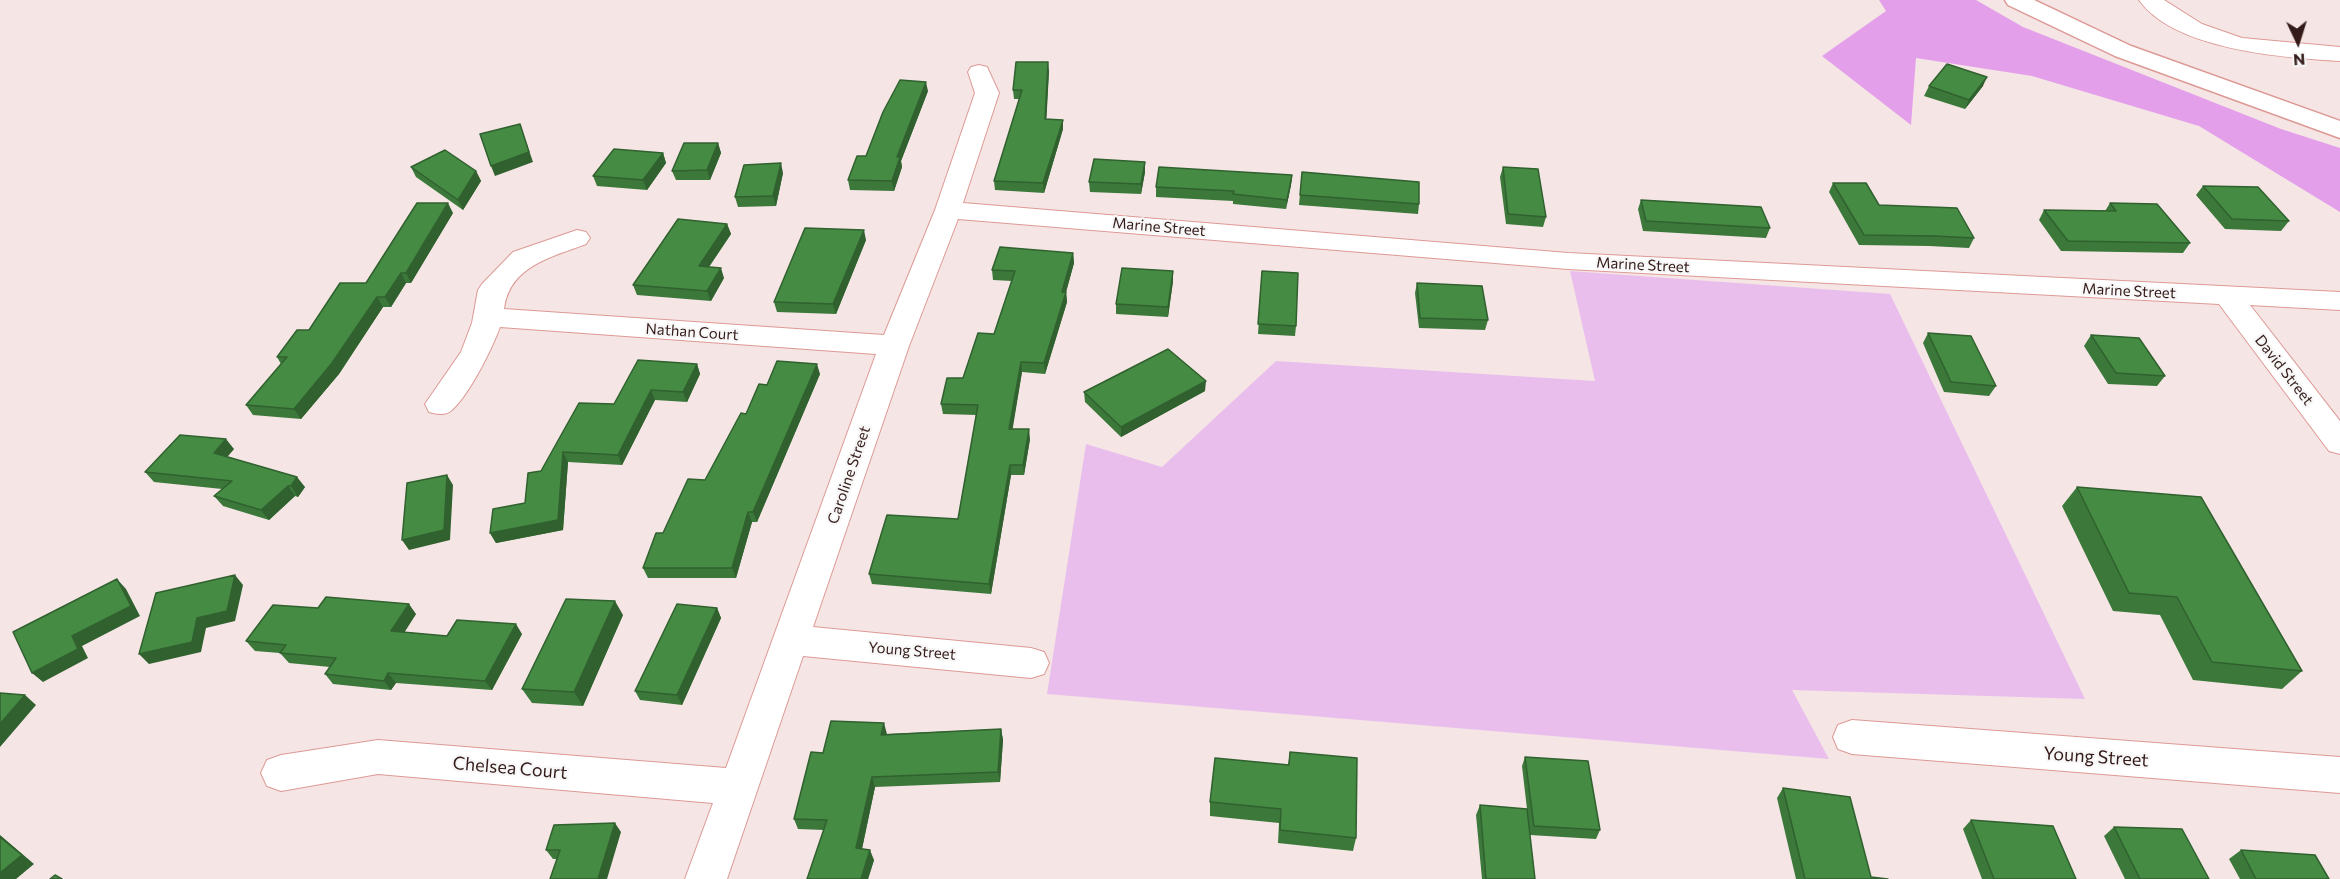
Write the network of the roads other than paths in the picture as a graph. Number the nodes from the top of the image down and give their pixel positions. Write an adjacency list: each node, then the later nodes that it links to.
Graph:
1 (2016, 0): 6 (highway)
2 (2034, 0): 6 (highway)
3 (2150, 0): 4 (street)
4 (2340, 54)
5 (979, 72): 8 (street, Caroline Street)
6 (2308, 119): 7 (highway)
7 (2340, 130)
8 (948, 210): 10 (street, Marine Street); 13 (street, Caroline Street)
9 (577, 238): 12 (street)
10 (2228, 296): 11 (street, Marine Street); 15 (street, David Street)
11 (2340, 301)
12 (490, 317): 13 (street, Nathan Court); 14 (street)
13 (894, 346): 16 (street, Caroline Street)
14 (440, 404)
15 (2340, 443)
16 (792, 640): 17 (street, Young Street); 21 (street, Caroline Street)
17 (1031, 663)
18 (1852, 737): 20 (street, Young Street)
19 (281, 773): 21 (street, Chelsea Court)
20 (2340, 775)
21 (740, 787): 22 (street, Caroline Street)
22 (706, 879)

